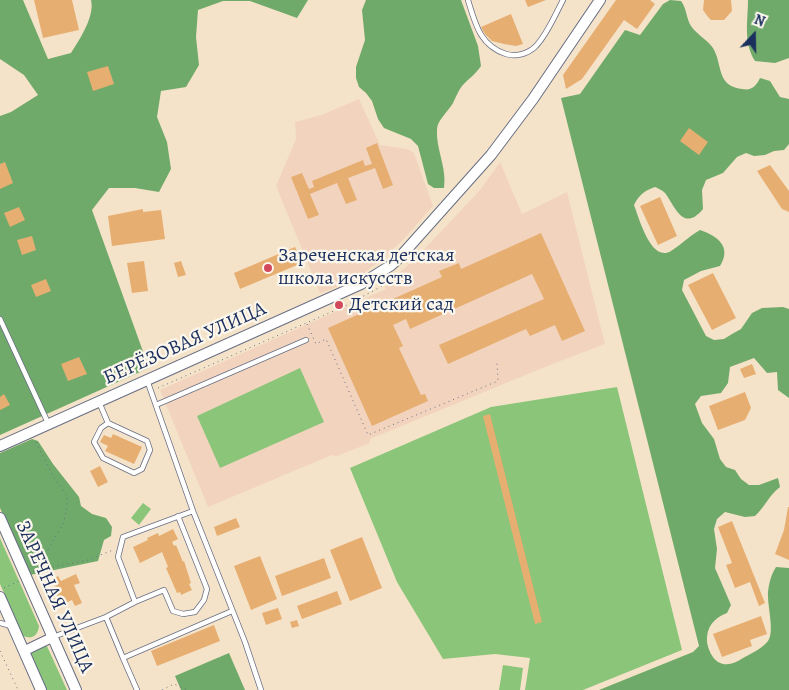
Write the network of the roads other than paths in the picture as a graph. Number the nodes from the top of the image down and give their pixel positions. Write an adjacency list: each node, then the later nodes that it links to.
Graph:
1 (468, 0): 2 (lane)
2 (563, 0)
3 (600, 0): 6 (street, БЕРЁЗОВАЯ УЛИЦА)
4 (0, 318): 10 (lane)
5 (306, 340): 8 (lane)
6 (147, 380): 7 (street, БЕРЁЗОВАЯ УЛИЦА); 8 (lane)
7 (99, 402): 9 (lane); 10 (street, БЕРЁЗОВАЯ УЛИЦА)
8 (156, 405): 12 (lane)
9 (108, 423): 9 (lane)
10 (49, 424): 11 (street, БЕРЁЗОВАЯ УЛИЦА)
11 (0, 446)
12 (193, 511): 13 (lane); 17 (lane)
13 (178, 516): 16 (lane); 16 (lane)
14 (0, 518): 21 (street, ЗАРЕЧНАЯ УЛИЦА)
15 (2, 593): 20 (street)
16 (135, 602): 18 (lane)
17 (232, 611): 23 (lane); 27 (lane)
18 (106, 617): 21 (lane); 23 (lane)
19 (0, 623): 20 (lane)
20 (13, 627): 22 (street)
21 (53, 637): 22 (street); 25 (street, ЗАРЕЧНАЯ УЛИЦА)
22 (24, 650): 24 (street)
23 (123, 658): 26 (lane)
24 (41, 690)
25 (76, 690)
26 (137, 690)
27 (261, 690)

